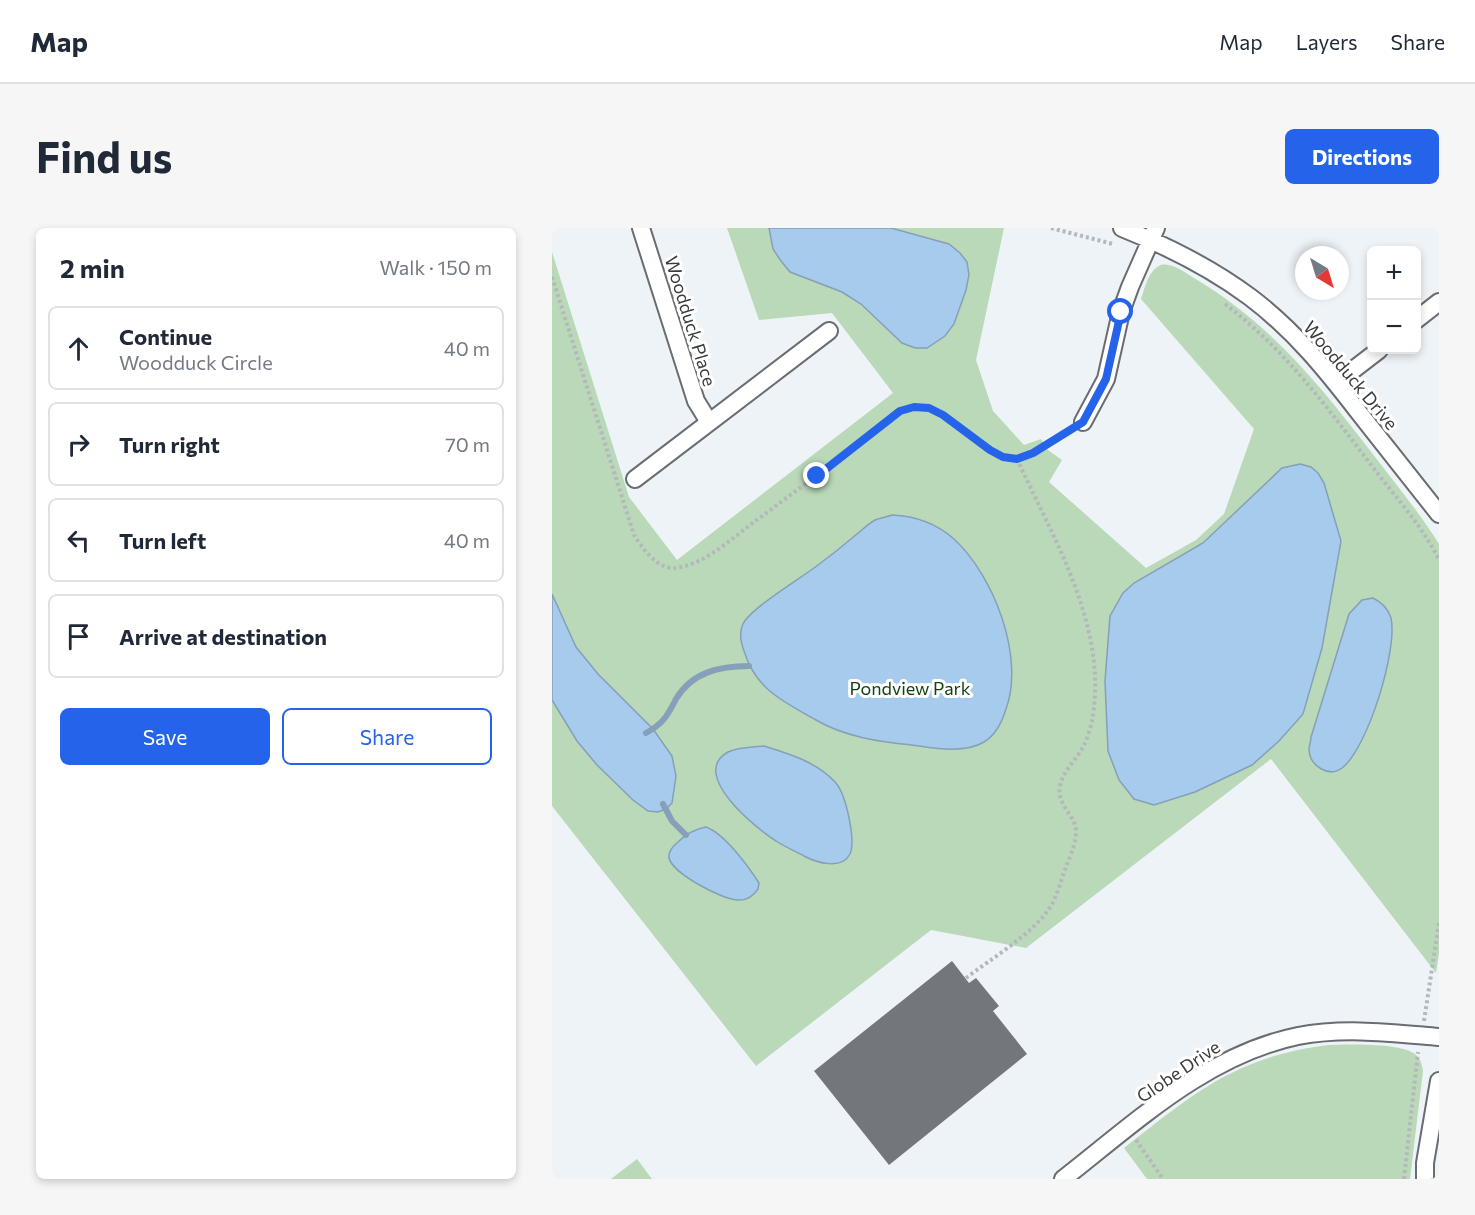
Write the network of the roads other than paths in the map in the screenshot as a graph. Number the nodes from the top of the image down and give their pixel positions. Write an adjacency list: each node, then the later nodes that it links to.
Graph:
1 (641, 228): 9 (street, Woodduck Place)
2 (1122, 228): 3 (street, Woodduck Drive)
3 (1153, 234): 8 (street, Woodduck Drive); 10 (street)
4 (1439, 302): 5 (street)
5 (1421, 316)
6 (829, 331): 9 (street, Woodduck Place)
7 (1374, 354): 8 (street)
8 (1336, 383): 12 (street, Woodduck Drive)
9 (709, 422): 11 (street, Woodduck Place)
10 (1083, 422)
11 (635, 479)
12 (1439, 514)
13 (1439, 1037): 15 (street, Globe Drive)
14 (1439, 1081): 16 (street)
15 (1063, 1179)
16 (1425, 1179)

